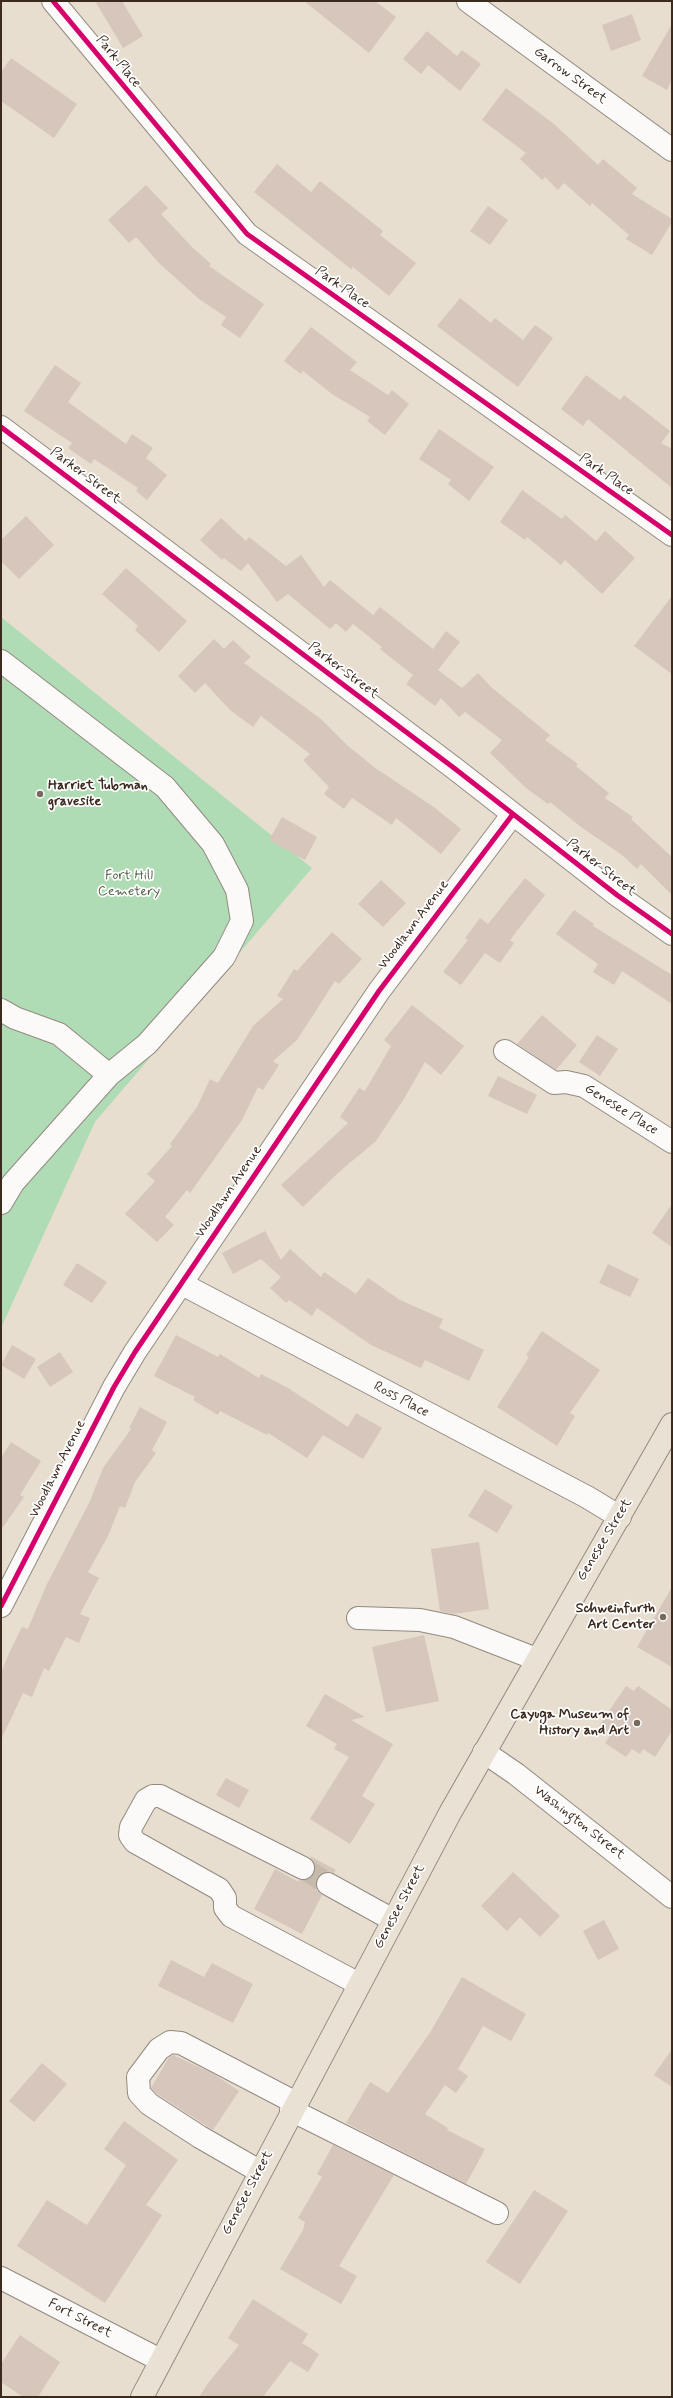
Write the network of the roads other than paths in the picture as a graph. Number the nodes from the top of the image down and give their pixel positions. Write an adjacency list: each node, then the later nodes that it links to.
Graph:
1 (53, 1): 5 (street, Park Place)
2 (468, 1): 3 (street, Garrow Street)
3 (672, 150)
4 (1, 427): 7 (street, Parker Street)
5 (672, 535)
6 (1, 661): 11 (street)
7 (513, 814): 8 (street, Parker Street); 14 (street, Woodlawn Avenue)
8 (672, 934)
9 (1, 1010): 11 (street)
10 (505, 1051): 12 (street, Genesee Place)
11 (109, 1075): 13 (street)
12 (672, 1142)
13 (1, 1202)
14 (182, 1284): 16 (street, Ross Place); 17 (street, Woodlawn Avenue)
15 (672, 1424): 16 (main road, Genesee Street)
16 (620, 1517): 19 (main road, Genesee Street)
17 (1, 1606)
18 (358, 1618): 19 (street)
19 (536, 1659): 20 (main road, Genesee Street)
20 (484, 1752): 23 (street, Washington Street); 24 (main road, Genesee Street)
21 (303, 1868): 25 (street)
22 (328, 1884): 24 (street)
23 (672, 1897)
24 (392, 1920): 25 (main road, Genesee Street)
25 (358, 1984): 26 (main road, Genesee Street)
26 (293, 2107): 27 (main road, Genesee Street); 27 (street); 28 (street)
27 (260, 2171): 30 (main road, Genesee Street)
28 (497, 2214)
29 (1, 2278): 30 (street, Fort Street)
30 (160, 2360): 31 (main road, Genesee Street)
31 (142, 2397)

